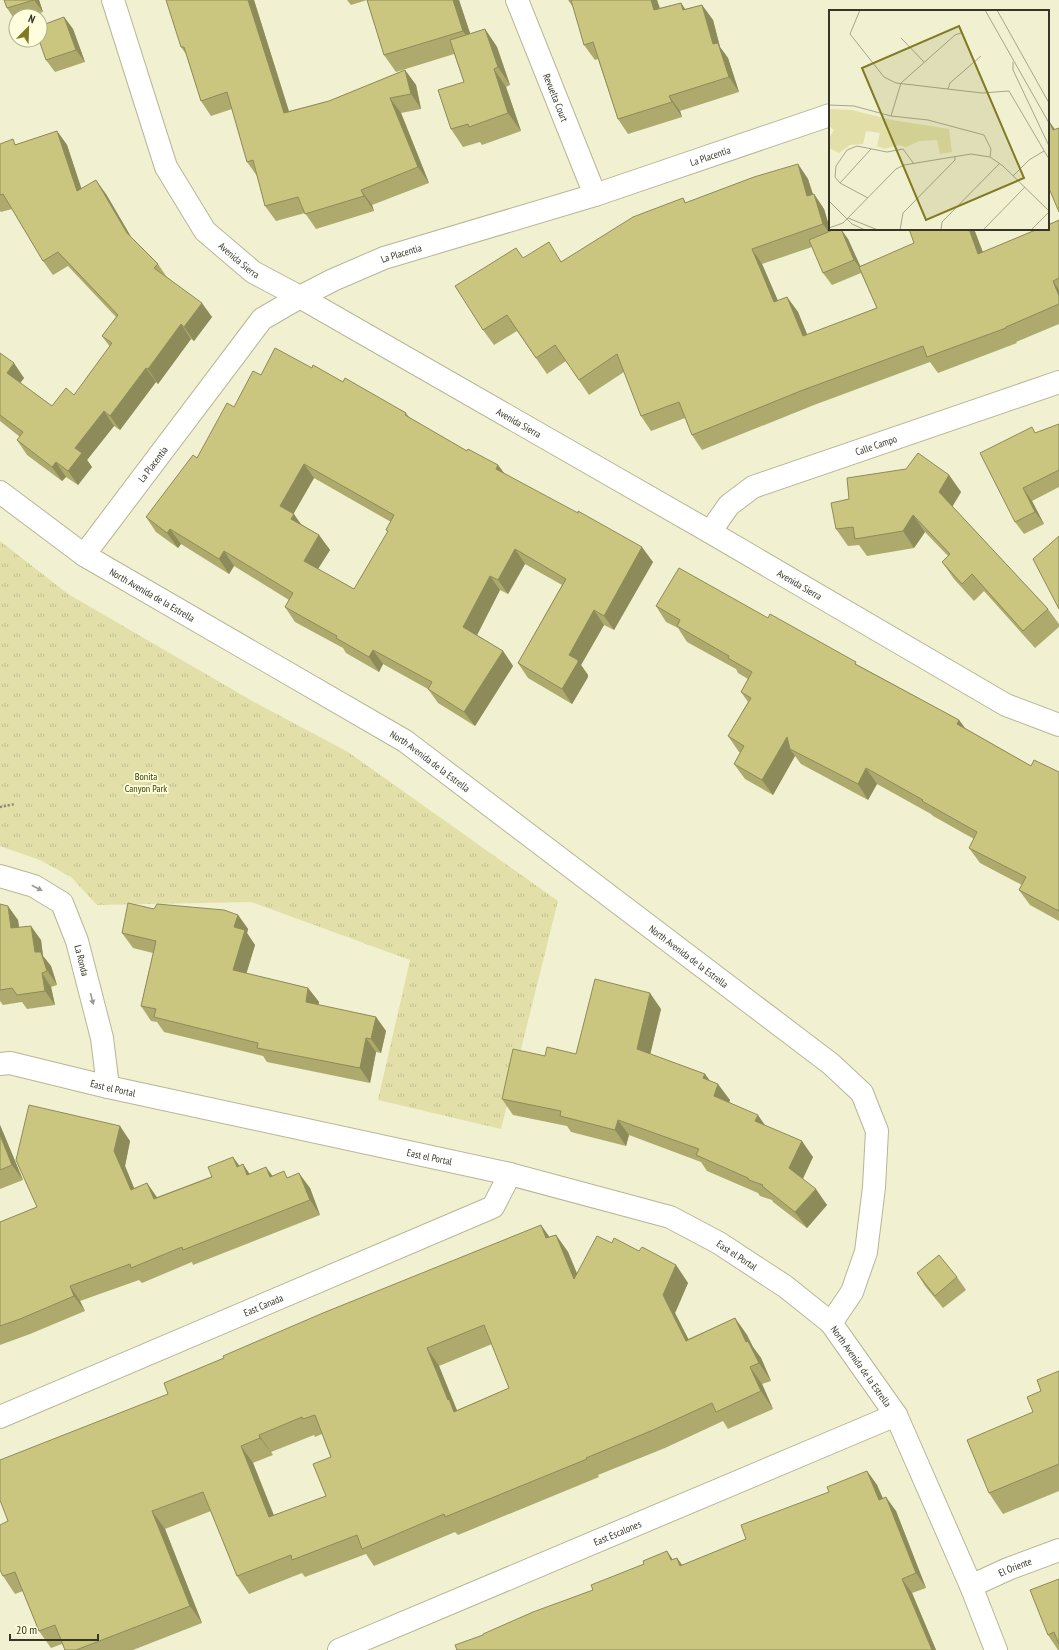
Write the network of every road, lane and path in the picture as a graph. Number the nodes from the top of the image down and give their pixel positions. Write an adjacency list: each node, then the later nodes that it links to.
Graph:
1 (113, 0): 5 (street, Avenida Sierra)
2 (517, 0): 4 (street, Revuelta Court)
3 (829, 115): 4 (street, La Placentia)
4 (595, 195): 5 (street, La Placentia)
5 (300, 297): 8 (street, Avenida Sierra); 9 (street, La Placentia)
6 (1059, 382): 8 (street, Calle Campo)
7 (0, 492): 9 (street, North Avenida de la Estrella)
8 (710, 532): 10 (street, Avenida Sierra)
9 (84, 555): 17 (street, North Avenida de la Estrella)
10 (1059, 725)
11 (15, 804): 12 (path)
12 (0, 807)
13 (0, 876): 15 (street, La Ronda, one-way to 15)
14 (0, 1064): 15 (street, East el Portal)
15 (108, 1087): 16 (street, East el Portal)
16 (510, 1174): 17 (street, East el Portal); 19 (street, East Canada)
17 (831, 1323): 18 (street, North Avenida de la Estrella)
18 (896, 1415): 21 (street, North Avenida de la Estrella); 22 (street, East Escalones)
19 (0, 1417)
20 (1059, 1550): 21 (street, El Oriente)
21 (972, 1586): 23 (street, North Avenida de la Estrella)
22 (339, 1650)
23 (996, 1650)

